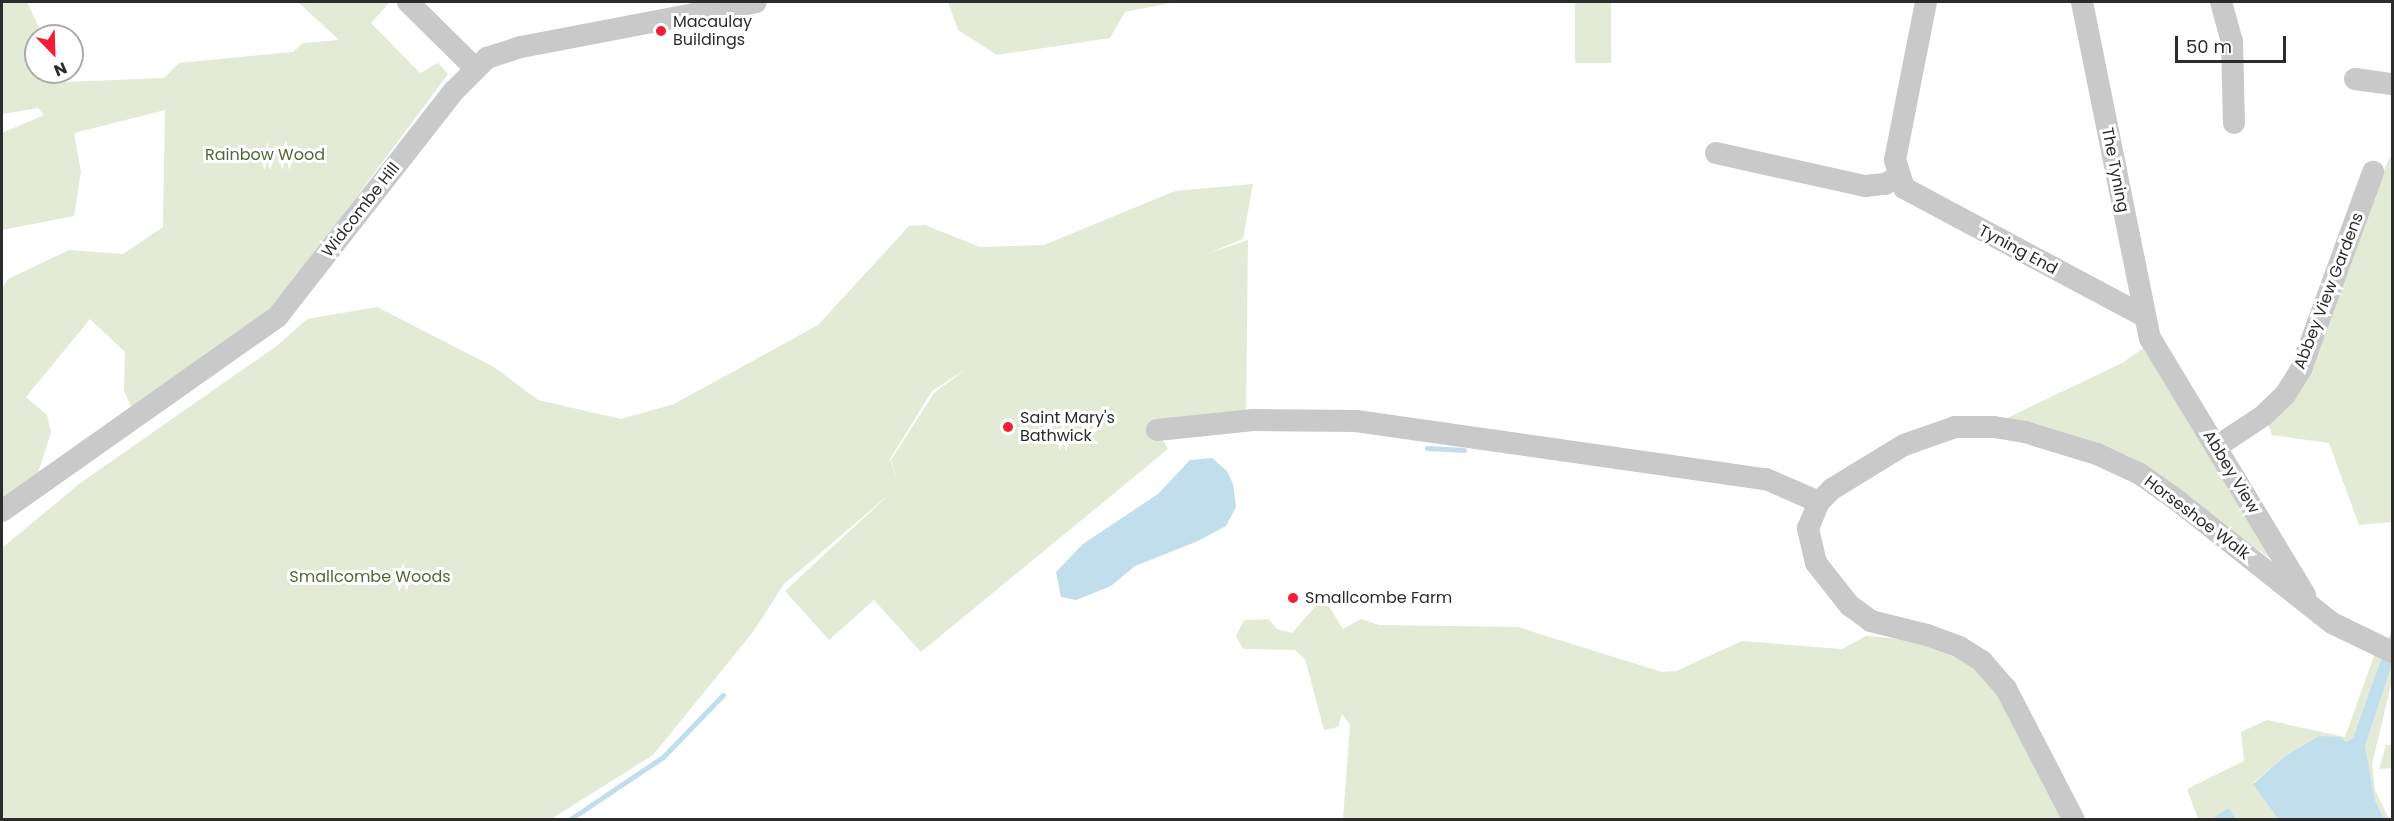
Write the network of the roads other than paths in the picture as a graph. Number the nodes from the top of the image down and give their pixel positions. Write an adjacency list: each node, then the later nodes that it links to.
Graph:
1 (408, 2): 6 (street)
2 (756, 2): 6 (street, Widcombe Hill)
3 (1926, 2): 12 (street)
4 (2082, 2): 13 (street, The Tyning)
5 (2221, 2): 9 (street)
6 (475, 68): 18 (street, Widcombe Hill)
7 (2355, 80): 8 (street)
8 (2392, 84)
9 (2234, 123)
10 (1716, 153): 12 (street)
11 (2373, 172): 16 (street, Abbey View Gardens)
12 (1897, 177): 13 (street, Tyning End)
13 (2144, 316): 14 (street, The Tyning)
14 (2150, 338): 16 (street, Abbey View)
15 (1157, 430): 17 (street)
16 (2216, 447): 19 (street, Abbey View)
17 (1819, 501): 19 (street, Horseshoe Walk); 21 (street)
18 (2, 511)
19 (2312, 607): 20 (street, Horseshoe Walk)
20 (2386, 649)
21 (2074, 819)

